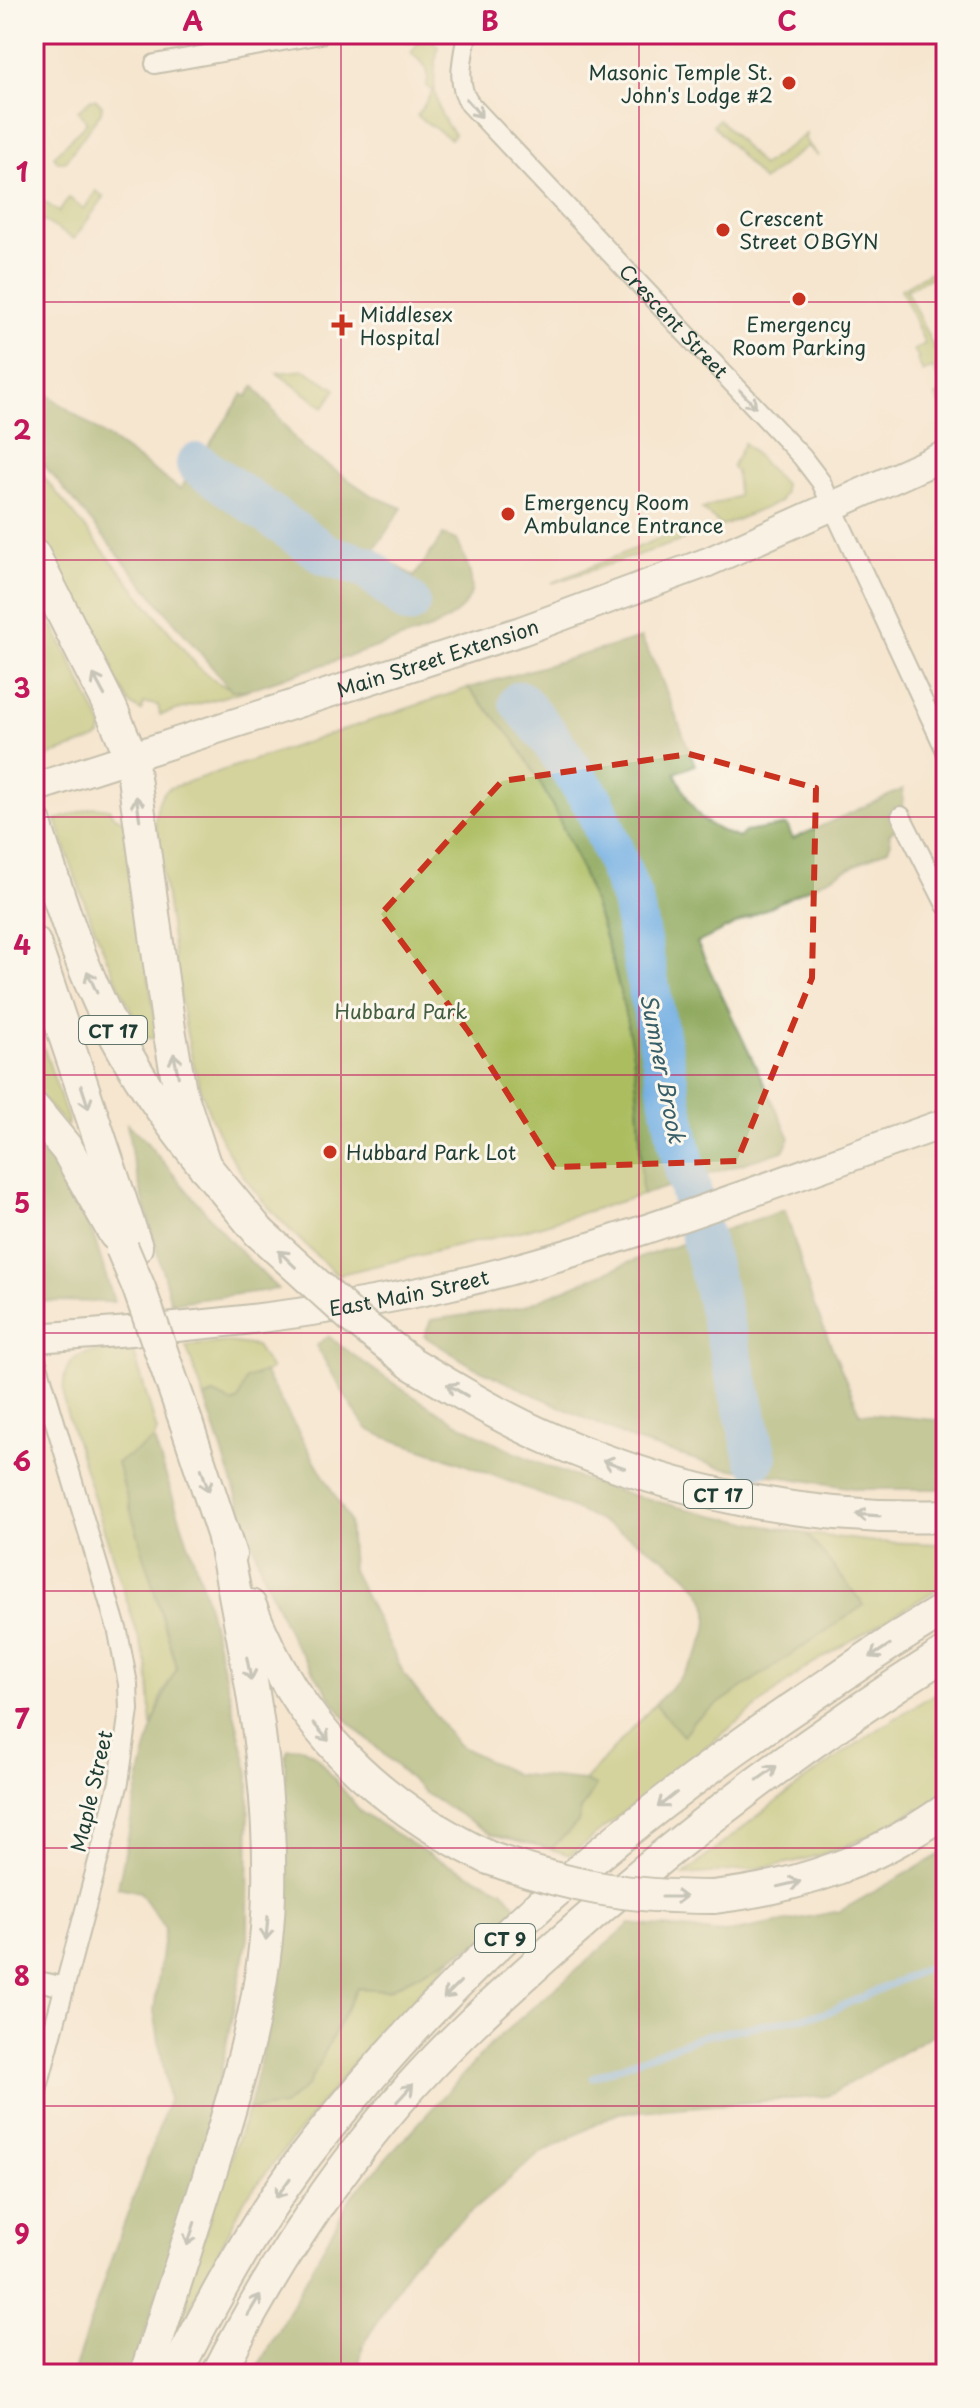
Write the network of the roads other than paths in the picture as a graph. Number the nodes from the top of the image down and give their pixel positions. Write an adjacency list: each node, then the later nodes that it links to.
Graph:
1 (321, 34): 3 (street)
2 (467, 34): 5 (street, Crescent Street, one-way to 5)
3 (155, 64)
4 (946, 455): 5 (main road)
5 (834, 507): 7 (street, Crescent Street); 8 (main road, Main Street Extension)
6 (34, 556): 8 (highway, one-way to 6)
7 (946, 751)
8 (131, 756): 9 (main road, Main Street Extension); 16 (highway, one-way to 8)
9 (34, 788)
10 (901, 816): 12 (street)
11 (34, 821): 16 (highway, CT 17, one-way to 11)
12 (946, 905)
13 (34, 943): 17 (highway, CT 17, one-way to 17)
14 (34, 1109): 17 (highway)
15 (946, 1123): 18 (main road, East Main Street)
16 (205, 1167): 20 (highway, CT 17, one-way to 16, bridge)
17 (129, 1247): 21 (highway, one-way to 21, bridge)
18 (34, 1338)
19 (34, 1352): 26 (street, Maple Street)
20 (946, 1516)
21 (224, 1538): 24 (highway, one-way to 24, bridge); 28 (highway, one-way to 28)
22 (946, 1609): 29 (highway, CT 9, one-way to 29)
23 (946, 1653): 30 (highway, CT 9, one-way to 23)
24 (946, 1810)
25 (34, 1980): 26 (street)
26 (64, 1987): 27 (street, Maple Street)
27 (34, 2102)
28 (146, 2374)
29 (175, 2374)
30 (218, 2374)

